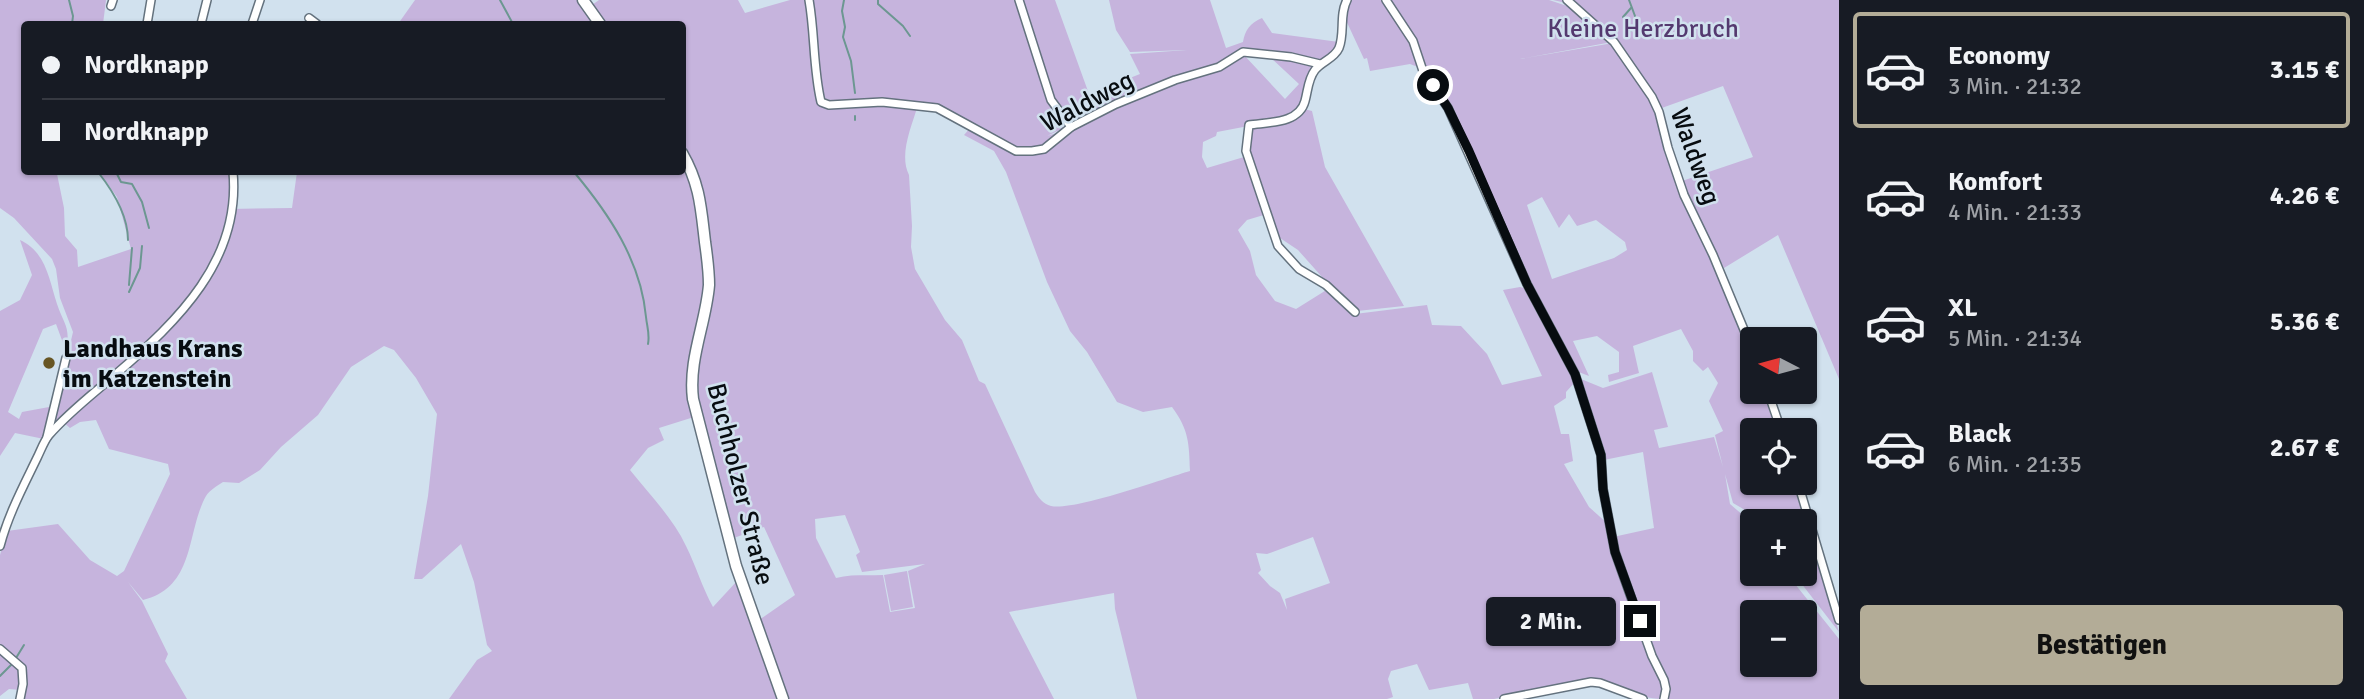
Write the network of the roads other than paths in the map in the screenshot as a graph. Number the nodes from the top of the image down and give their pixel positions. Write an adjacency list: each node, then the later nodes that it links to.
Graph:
1 (151, 0): 11 (street)
2 (206, 0): 12 (street)
3 (260, 0): 13 (street)
4 (583, 0): 15 (street)
5 (809, 0): 17 (street, Waldweg)
6 (1019, 0): 17 (street)
7 (1347, 0): 16 (street)
8 (1386, 0): 32 (street)
9 (1567, 0): 21 (street, Waldweg)
10 (309, 18): 14 (street)
11 (148, 21)
12 (202, 21)
13 (253, 21)
14 (313, 21)
15 (598, 21)
16 (1320, 64): 17 (street, Waldweg); 20 (street)
17 (1071, 127)
18 (686, 160): 29 (street, Buchholzer Straße)
19 (233, 175): 23 (street)
20 (1355, 312)
21 (1743, 327)
22 (66, 358): 23 (street)
23 (47, 438): 25 (street)
24 (1802, 495): 26 (street)
25 (0, 546)
26 (1839, 620)
27 (0, 649): 28 (street)
28 (20, 699)
29 (783, 699)
30 (1504, 699): 31 (street)
31 (1643, 699)
32 (1664, 699)

